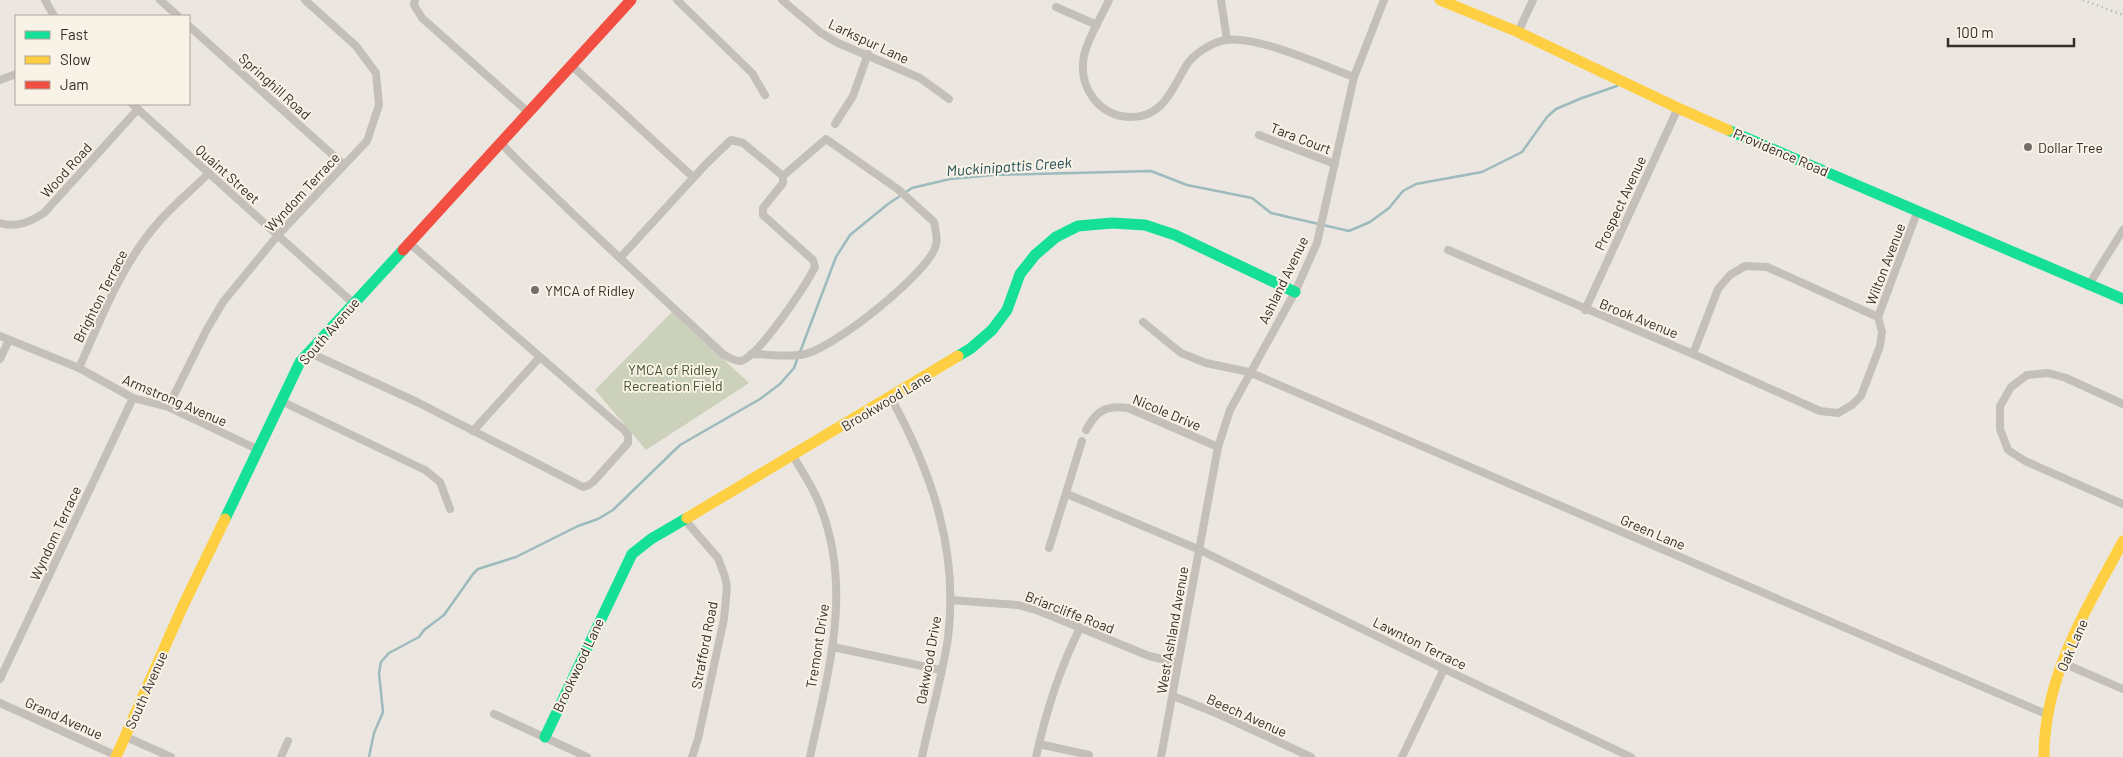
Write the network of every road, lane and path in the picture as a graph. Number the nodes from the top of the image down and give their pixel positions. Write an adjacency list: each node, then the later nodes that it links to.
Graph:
1 (55, 0): 13 (street)
2 (160, 0): 16 (street)
3 (305, 0): 35 (street, Wyndom Terrace)
4 (415, 0): 30 (street)
5 (631, 0): 22 (street, South Avenue)
6 (677, 0): 26 (street)
7 (782, 0): 21 (street, Larkspur Lane)
8 (1109, 0): 17 (street)
9 (1221, 0): 20 (street)
10 (1384, 0): 24 (street, Ashland Avenue)
11 (1440, 0): 19 (street, Providence Road)
12 (1533, 0): 19 (street)
13 (46, 2): 15 (street)
14 (1056, 7): 17 (street)
15 (53, 15)
16 (177, 15)
17 (1097, 25): 20 (street)
18 (190, 27): 35 (street, Springhill Road)
19 (1518, 32): 29 (street, Providence Road)
20 (1226, 40): 24 (street)
21 (868, 54): 27 (street, Larkspur Lane); 31 (street)
22 (571, 65): 30 (street, South Avenue); 38 (street)
23 (15, 74): 25 (street)
24 (1354, 77): 34 (street, Ashland Avenue)
25 (0, 80)
26 (765, 95)
27 (949, 99)
28 (135, 106): 36 (street, Quaint Street); 40 (street, Wood Road)
29 (1678, 108): 39 (street, Providence Road); 50 (street, Prospect Avenue)
30 (528, 112): 33 (street, South Avenue)
31 (835, 124)
32 (1259, 135): 34 (street, Tara Court)
33 (500, 142): 43 (street, South Avenue); 45 (street)
34 (1335, 164): 47 (street, Ashland Avenue)
35 (344, 165): 42 (street, Wyndom Terrace)
36 (209, 173): 42 (street, Quaint Street); 60 (street, Brighton Terrace)
37 (783, 176): 38 (street); 56 (street); 56 (street)
38 (693, 177): 45 (street)
39 (1918, 210): 46 (street, Providence Road); 51 (street, Wilton Avenue)
40 (0, 223)
41 (2123, 230): 46 (street)
42 (278, 235): 49 (street, Quaint Street); 66 (street, Wyndom Terrace)
43 (408, 242): 49 (street, South Avenue); 58 (street)
44 (1448, 250): 50 (street, Brook Avenue)
45 (620, 258): 56 (street)
46 (2088, 286): 48 (street, Providence Road)
47 (1295, 292): 61 (street, Ashland Avenue); 63 (street, Brookwood Lane)
48 (2123, 299)
49 (352, 302): 55 (street, South Avenue)
50 (1585, 310): 57 (street, Brook Avenue)
51 (1878, 317): 57 (street); 67 (street, Wilton Avenue)
52 (1143, 322): 61 (street, Green Lane)
53 (0, 336): 54 (street, Armstrong Avenue)
54 (9, 340): 59 (street); 60 (street, Armstrong Avenue)
55 (308, 352): 64 (street, South Avenue); 69 (street)
56 (752, 354)
57 (1693, 354): 67 (street, Brook Avenue)
58 (540, 357): 69 (street); 69 (street)
59 (0, 359)
60 (79, 368): 62 (street, Armstrong Avenue)
61 (1249, 372): 71 (street, Ashland Avenue); 94 (street, Green Lane)
62 (133, 398): 66 (street, Armstrong Avenue); 89 (street, Wyndom Terrace)
63 (891, 398): 73 (street, Brookwood Lane); 82 (street, Oakwood Drive)
64 (281, 401): 72 (street, South Avenue); 77 (street)
65 (2123, 404): 75 (street)
66 (168, 407): 72 (street, Armstrong Avenue)
67 (1820, 411)
68 (1086, 430): 71 (street, Nicole Drive)
69 (473, 431)
70 (1082, 441): 74 (street)
71 (1218, 447): 76 (street, Ashland Avenue)
72 (259, 450): 96 (street, South Avenue)
73 (794, 456): 78 (street, Brookwood Lane); 84 (street, Tremont Drive)
74 (1067, 494): 80 (street); 81 (street, Lawnton Terrace)
75 (2123, 504)
76 (1208, 508): 81 (street, West Ashland Avenue)
77 (450, 509)
78 (684, 519): 95 (street, Brookwood Lane); 104 (street, Strafford Road)
79 (2123, 541): 86 (street, Oak Lane)
80 (1049, 548)
81 (1200, 550): 85 (street, West Ashland Avenue); 87 (street, Lawnton Terrace)
82 (950, 600): 83 (street, Briarcliffe Road); 88 (street, Oakwood Drive)
83 (1080, 628): 85 (street, Briarcliffe Road); 98 (street)
84 (833, 647): 88 (street); 105 (street, Tremont Drive)
85 (1178, 663): 91 (street, West Ashland Avenue)
86 (2063, 663): 90 (street); 94 (street, Oak Lane)
87 (1444, 669): 110 (street); 111 (street, Lawnton Terrace)
88 (941, 670): 106 (street, Oakwood Drive)
89 (0, 679)
90 (2123, 689)
91 (1173, 696): 108 (street, West Ashland Avenue); 109 (street, Beech Avenue)
92 (0, 703): 100 (street, Grand Avenue)
93 (494, 714): 95 (street)
94 (2046, 714): 112 (street, Oak Lane)
95 (545, 736): 103 (street)
96 (126, 737): 100 (street, South Avenue); 101 (street)
97 (288, 740): 102 (street)
98 (1039, 744): 99 (street); 107 (street)
99 (1089, 755)
100 (117, 756)
101 (170, 757)
102 (281, 757)
103 (587, 757)
104 (692, 757)
105 (810, 757)
106 (922, 757)
107 (1036, 757)
108 (1161, 757)
109 (1311, 757)
110 (1402, 757)
111 (1631, 757)
112 (2044, 757)

